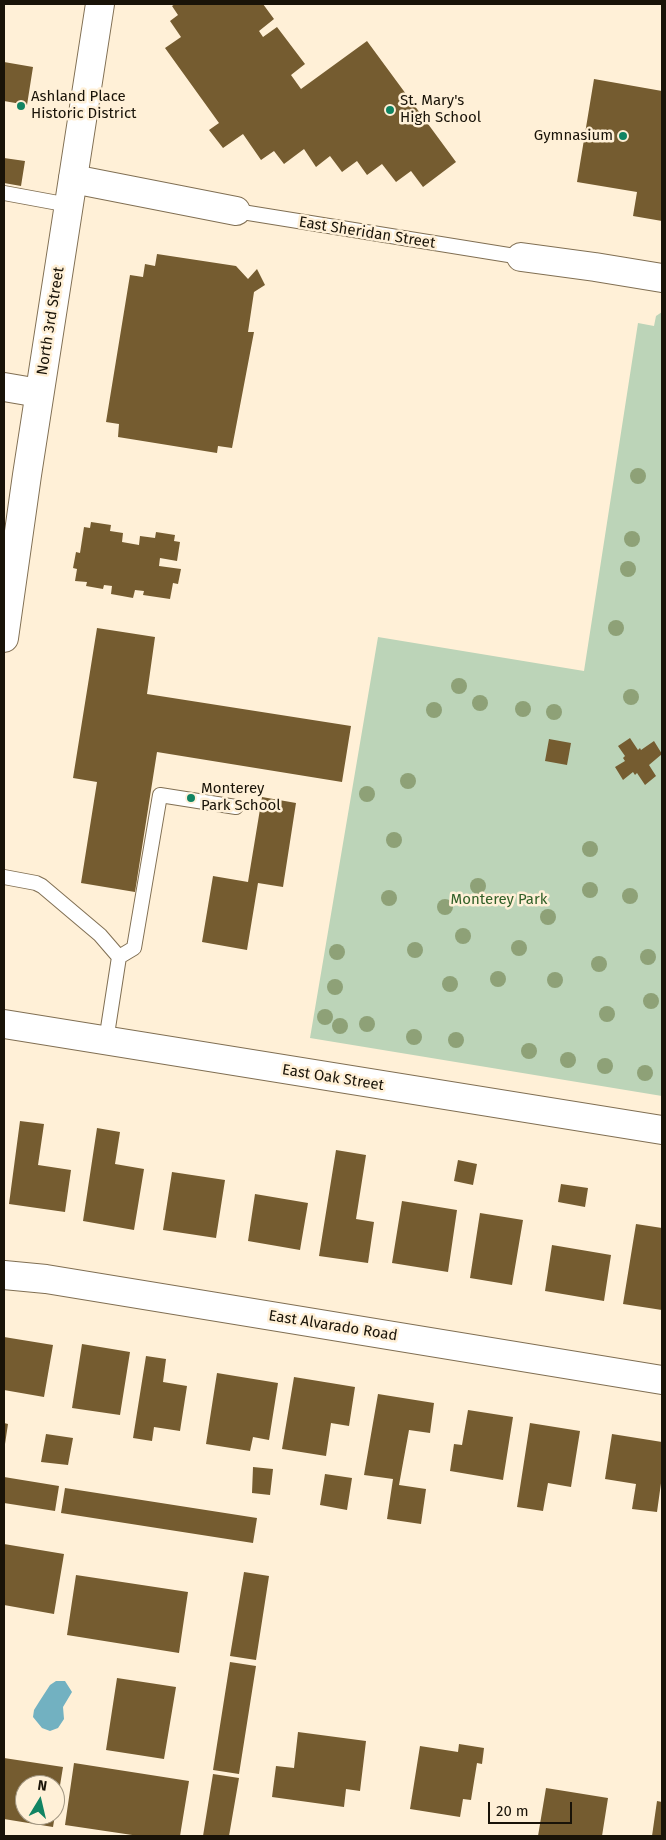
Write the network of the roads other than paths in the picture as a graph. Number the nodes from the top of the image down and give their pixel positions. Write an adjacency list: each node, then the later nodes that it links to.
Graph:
1 (100, 4): 2 (street, North 3rd Street)
2 (71, 192): 3 (lane); 4 (street, East Sheridan Street); 8 (street, North 3rd Street)
3 (4, 193)
4 (236, 211): 5 (lane, East Sheridan Street)
5 (520, 257): 6 (street, East Sheridan Street)
6 (662, 278)
7 (4, 387): 8 (street)
8 (39, 393): 9 (street, North 3rd Street)
9 (6, 597): 10 (street, North 3rd Street)
10 (4, 638)
11 (236, 807): 13 (lane)
12 (4, 877): 13 (lane)
13 (119, 957): 15 (lane)
14 (4, 1024): 15 (street, East Oak Street)
15 (106, 1041): 16 (street, East Oak Street)
16 (662, 1130)
17 (4, 1275): 18 (street, East Alvarado Road)
18 (662, 1380)

